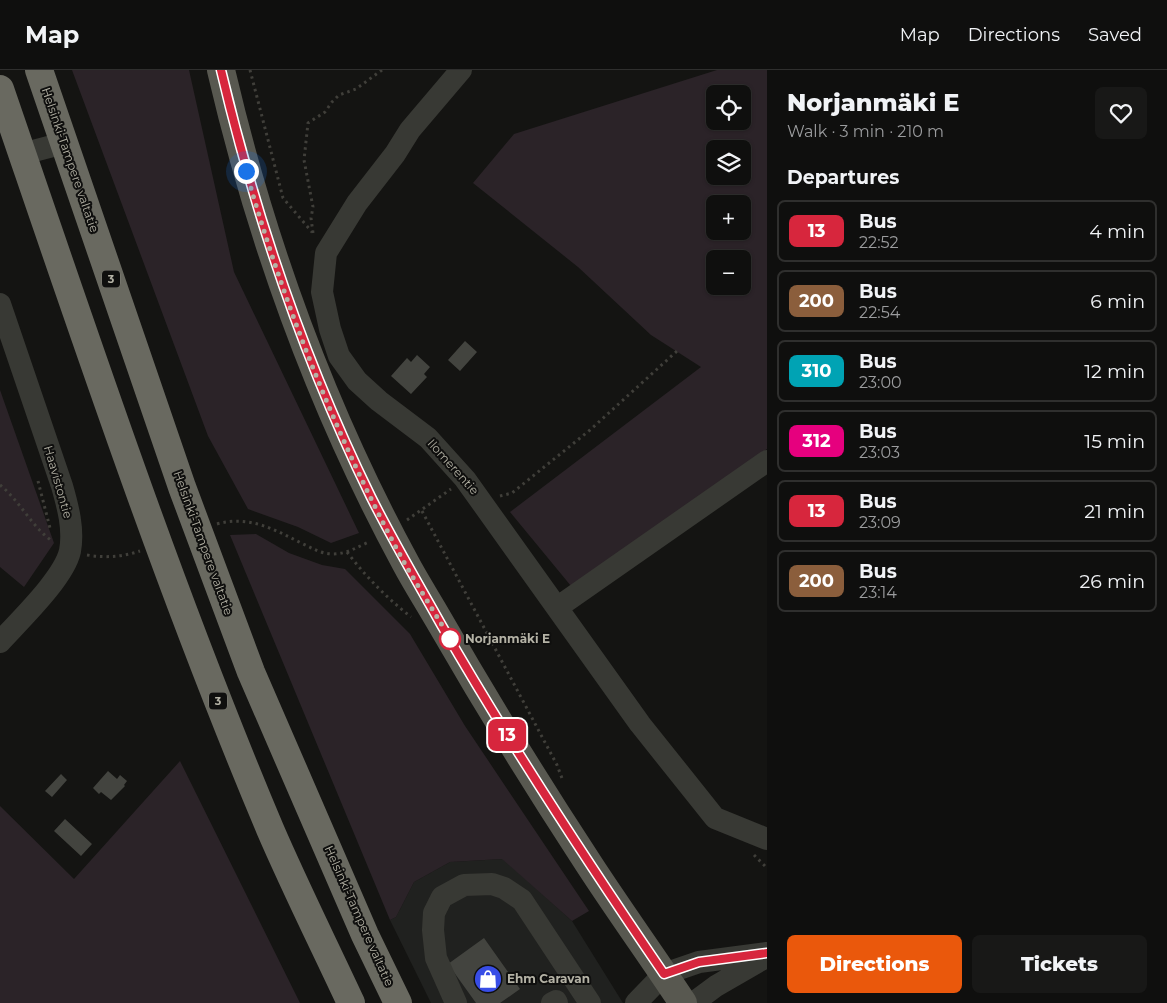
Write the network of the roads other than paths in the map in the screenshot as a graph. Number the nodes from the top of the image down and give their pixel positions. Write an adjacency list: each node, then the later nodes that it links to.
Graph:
1 (39, 70): 5 (highway, Helsinki-Tampere valtatie / 3)
2 (220, 70): 13 (main road)
3 (461, 70): 9 (street, Ilomerentie)
4 (0, 89): 6 (highway, 3)
5 (64, 144): 6 (street); 15 (highway, Helsinki-Tampere valtatie / 3)
6 (22, 154): 14 (highway, 3)
7 (0, 304): 10 (street, Haavistontie)
8 (767, 461): 9 (street)
9 (558, 607): 11 (street, Ilomerentie)
10 (0, 642)
11 (767, 839)
12 (767, 955): 13 (street); 22 (street)
13 (664, 974): 20 (street); 21 (main road)
14 (351, 1003)
15 (398, 1003)
16 (456, 1003): 19 (street)
17 (552, 1003): 18 (street)
18 (557, 1003)
19 (590, 1003)
20 (636, 1003)
21 (683, 1003)
22 (693, 1003)

